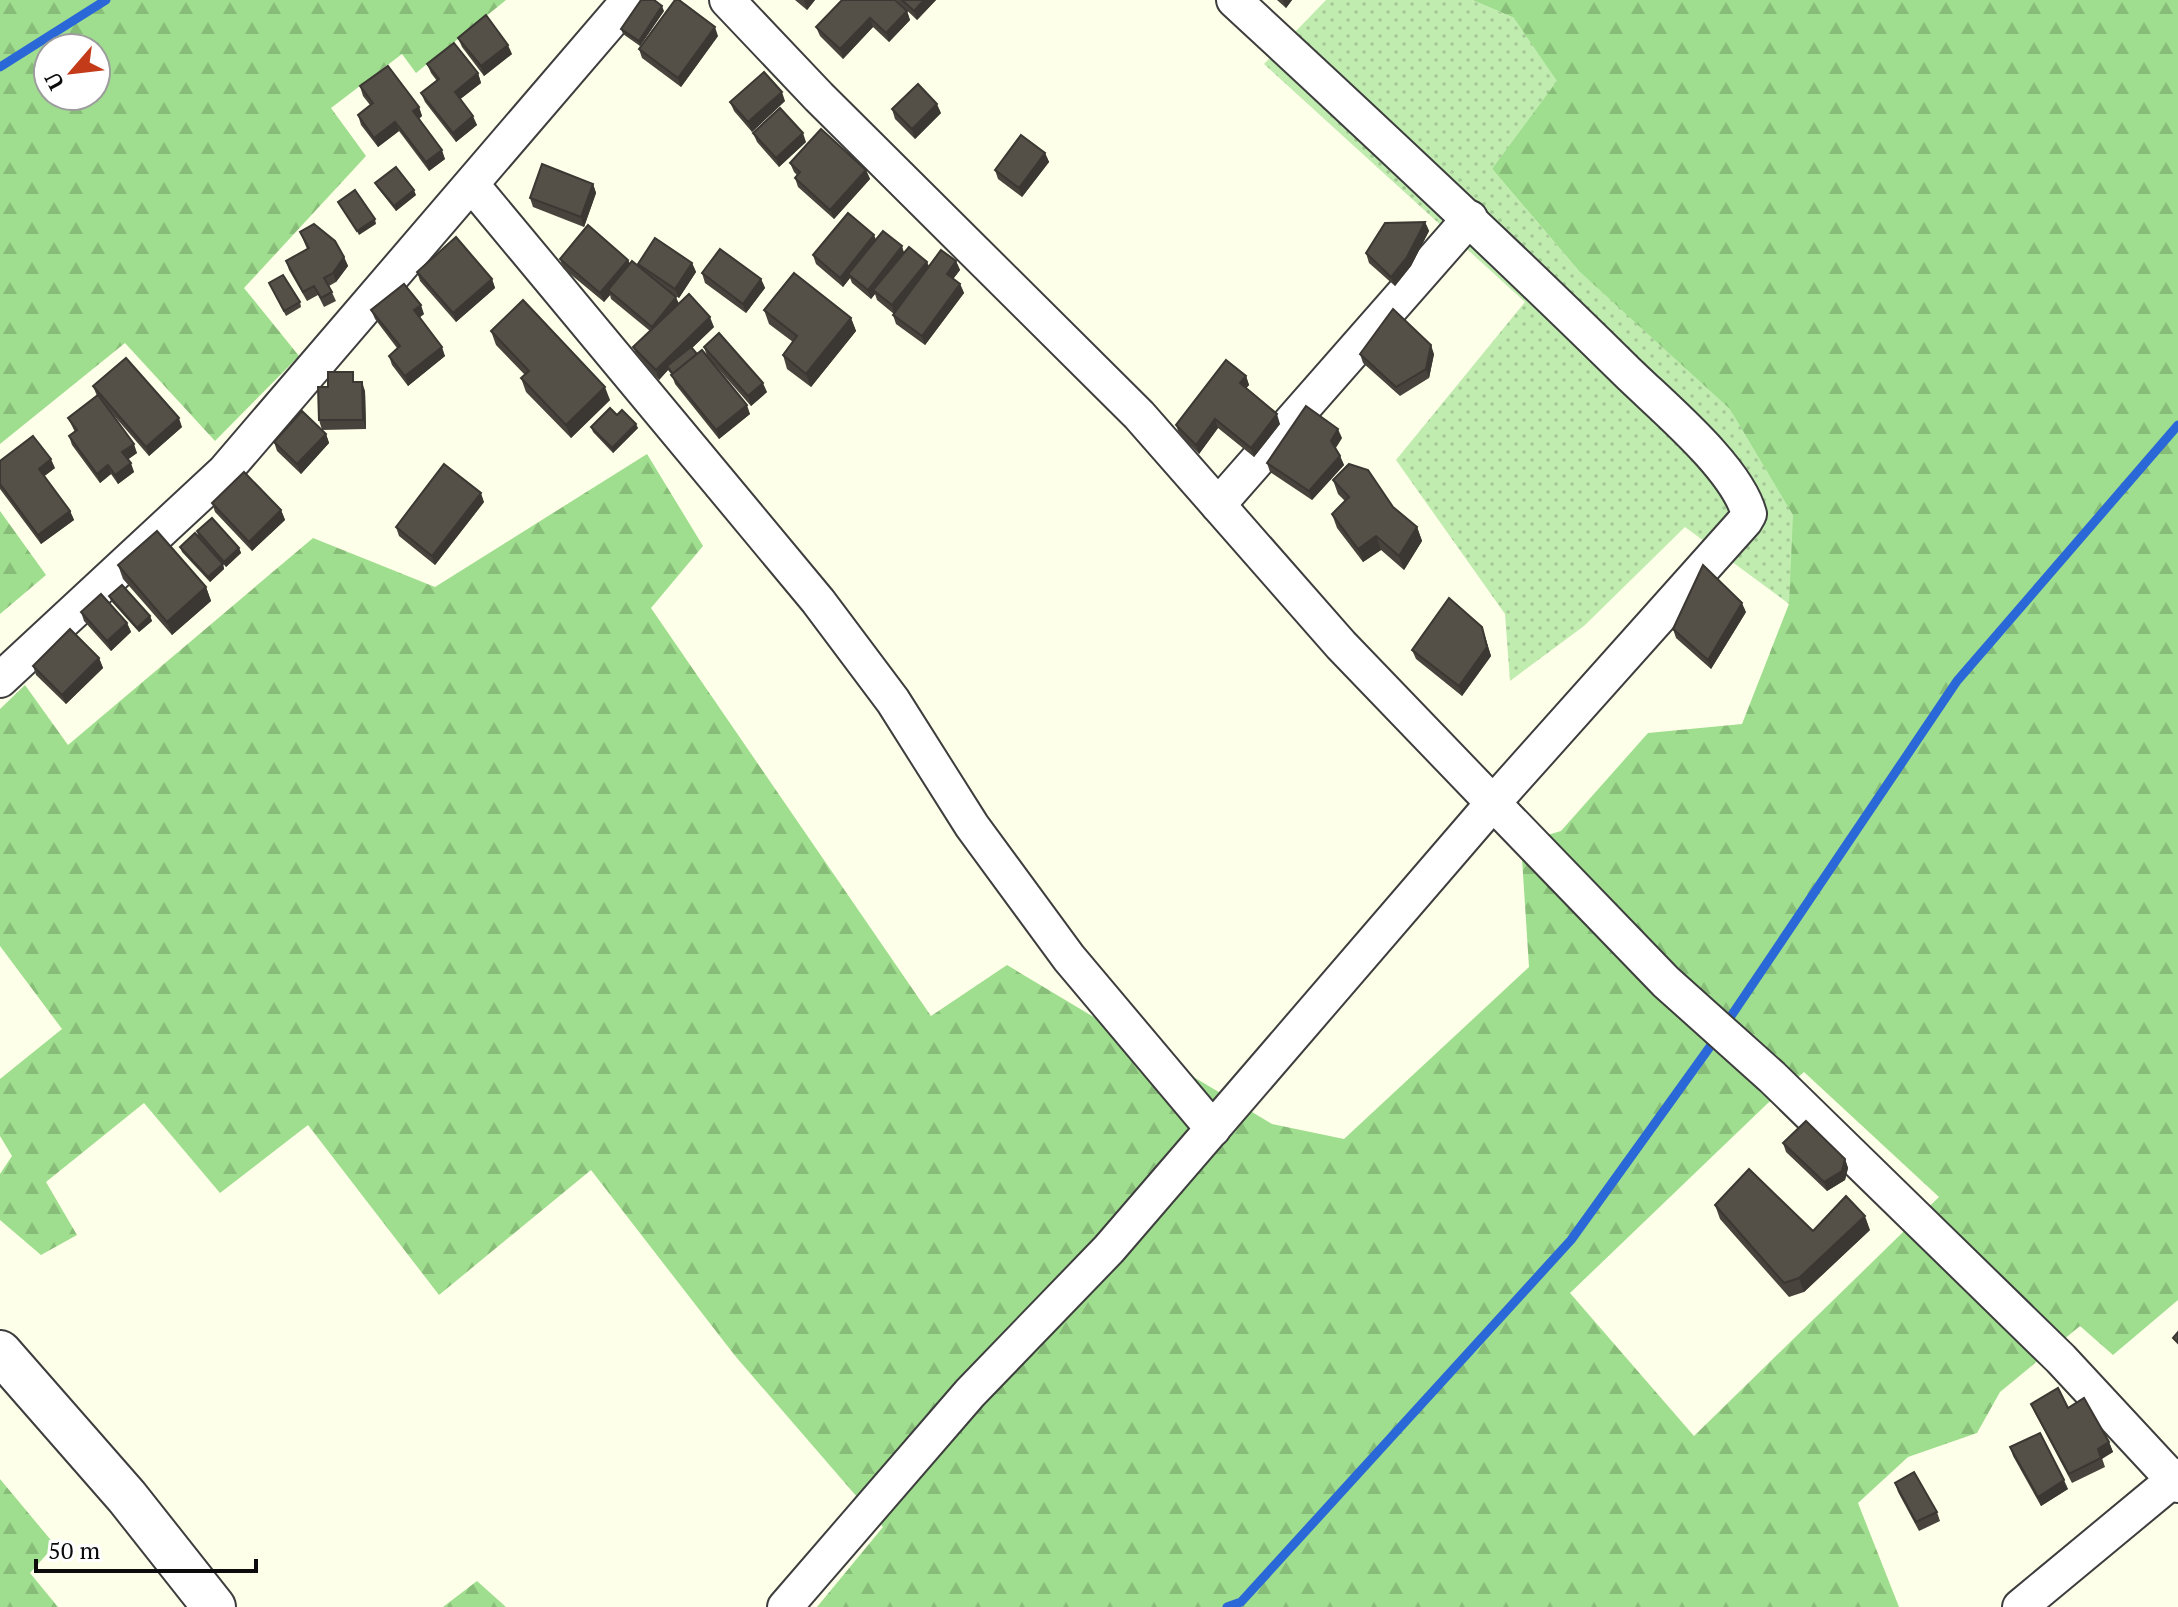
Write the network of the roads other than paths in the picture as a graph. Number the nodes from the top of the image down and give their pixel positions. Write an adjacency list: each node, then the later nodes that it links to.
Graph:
1 (629, 0): 4 (street)
2 (727, 0): 6 (street)
3 (1234, 0): 5 (street)
4 (472, 185): 7 (street); 9 (street)
5 (1470, 218): 6 (street); 8 (street)
6 (1218, 505): 8 (street)
7 (0, 680)
8 (1493, 803): 9 (street); 11 (street)
9 (1213, 1129): 13 (street)
10 (0, 1352): 12 (street)
11 (2176, 1480): 14 (street)
12 (214, 1607)
13 (785, 1607)
14 (2020, 1607)

